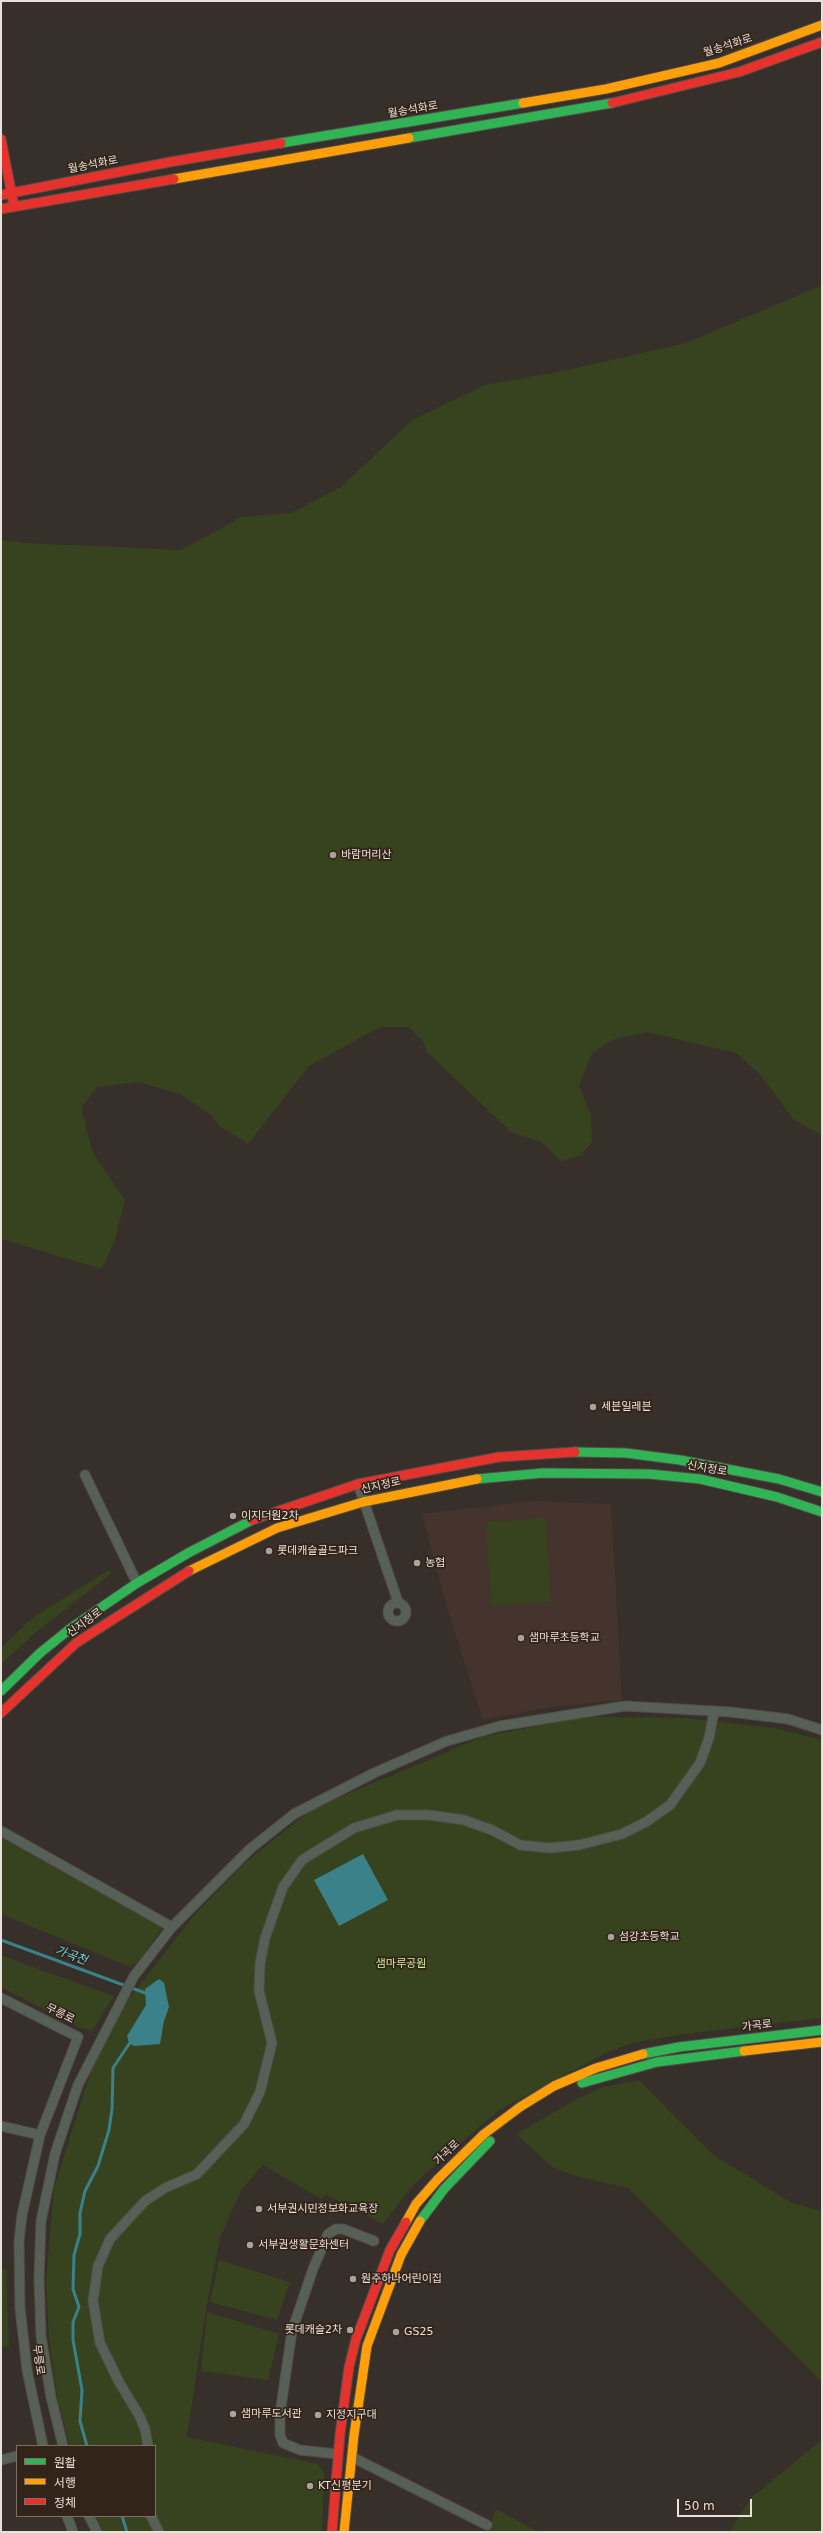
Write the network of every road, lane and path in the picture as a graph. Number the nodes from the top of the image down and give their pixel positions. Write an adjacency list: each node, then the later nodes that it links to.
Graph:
1 (822, 25): 4 (street, 월송석화로)
2 (822, 42): 6 (street)
3 (1, 139): 4 (street)
4 (11, 193): 5 (street, 월송석화로); 6 (street)
5 (1, 195)
6 (14, 206): 7 (street)
7 (1, 209)
8 (85, 1475): 13 (street)
9 (358, 1484): 10 (street, 신지정로); 11 (street); 13 (street, 신지정로)
10 (822, 1492)
11 (363, 1502): 12 (street, 신지정로); 14 (street, 신지정로); 15 (street)
12 (822, 1512)
13 (137, 1583): 14 (street); 16 (street, 신지정로)
14 (146, 1598): 18 (street, 신지정로)
15 (398, 1602)
16 (1, 1691)
17 (714, 1711): 19 (street); 21 (street); 34 (street)
18 (1, 1712)
19 (822, 1730)
20 (1, 1831): 21 (street)
21 (172, 1927): 33 (street)
22 (1, 1998): 28 (street, 무릉로)
23 (822, 2030): 25 (street, 가곡로)
24 (822, 2042): 26 (street, 가곡로)
25 (687, 2046): 26 (street); 30 (street, 가곡로)
26 (689, 2057): 31 (street, 가곡로)
27 (1, 2126): 28 (street)
28 (40, 2135): 32 (street, 무릉로)
29 (374, 2241): 35 (street)
30 (390, 2250): 31 (street); 35 (street, 가곡로)
31 (401, 2255): 37 (street, 가곡로)
32 (43, 2445)
33 (63, 2445)
34 (148, 2445)
35 (337, 2454): 37 (street); 46 (street, 가곡로)
36 (16, 2456): 38 (street)
37 (352, 2457): 42 (street); 47 (street, 가곡로)
38 (1, 2460)
39 (67, 2517): 43 (street)
40 (90, 2517): 44 (street)
41 (152, 2517): 45 (street)
42 (488, 2525)
43 (73, 2532)
44 (97, 2532)
45 (159, 2532)
46 (332, 2532)
47 (344, 2532)

